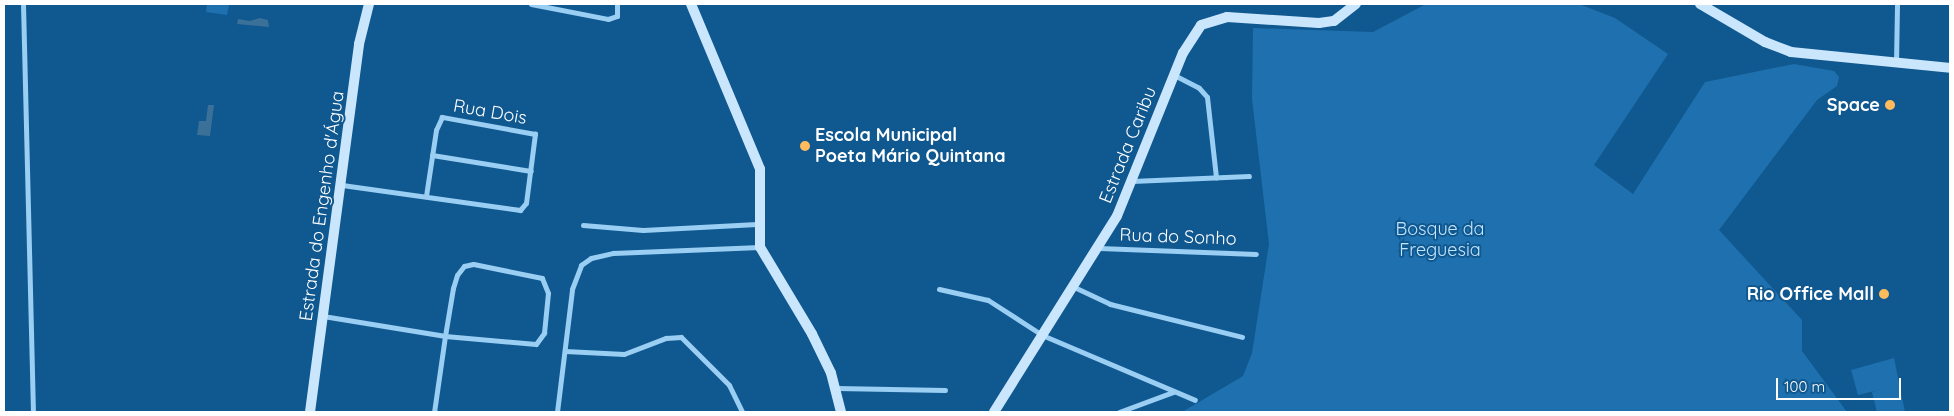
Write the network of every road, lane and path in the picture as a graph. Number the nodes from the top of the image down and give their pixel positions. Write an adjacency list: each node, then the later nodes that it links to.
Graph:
1 (23, 4): 35 (street)
2 (369, 4): 17 (street, Estrada do Engenho d'Água)
3 (531, 4): 4 (street)
4 (617, 4)
5 (691, 4): 19 (street)
6 (1356, 4): 11 (street, Estrada Caribu)
7 (1700, 4): 9 (street)
8 (1899, 4): 9 (street)
9 (1896, 64): 10 (street)
10 (1950, 68)
11 (1174, 75): 15 (street); 16 (street, Estrada Caribu)
12 (432, 155): 13 (street); 13 (street, Rua Dois); 18 (street, Rua Dois)
13 (531, 171): 18 (street, Rua Dois)
14 (1249, 176): 15 (street)
15 (1216, 177): 16 (street)
16 (1132, 182): 22 (street, Estrada Caribu)
17 (342, 185): 18 (street, Rua Dois); 26 (street, Estrada do Engenho d'Água)
18 (426, 196)
19 (758, 224): 20 (street); 21 (street)
20 (583, 225)
21 (760, 247): 30 (street); 31 (street)
22 (1099, 248): 23 (street, Rua do Sonho); 24 (street, Estrada Caribu)
23 (1256, 254)
24 (1074, 287): 28 (street, Estrada Caribu); 29 (street)
25 (939, 289): 28 (street)
26 (323, 316): 27 (street); 36 (street, Estrada do Engenho d'Água)
27 (445, 336): 27 (street); 37 (street)
28 (1042, 336): 33 (street); 41 (street, Estrada Caribu)
29 (1242, 337)
30 (565, 351): 38 (street); 39 (street)
31 (836, 388): 32 (street); 40 (street)
32 (945, 390)
33 (1173, 392): 34 (street); 42 (street)
34 (1196, 400)
35 (32, 412)
36 (310, 412)
37 (434, 412)
38 (557, 412)
39 (742, 412)
40 (841, 412)
41 (994, 412)
42 (1120, 412)

